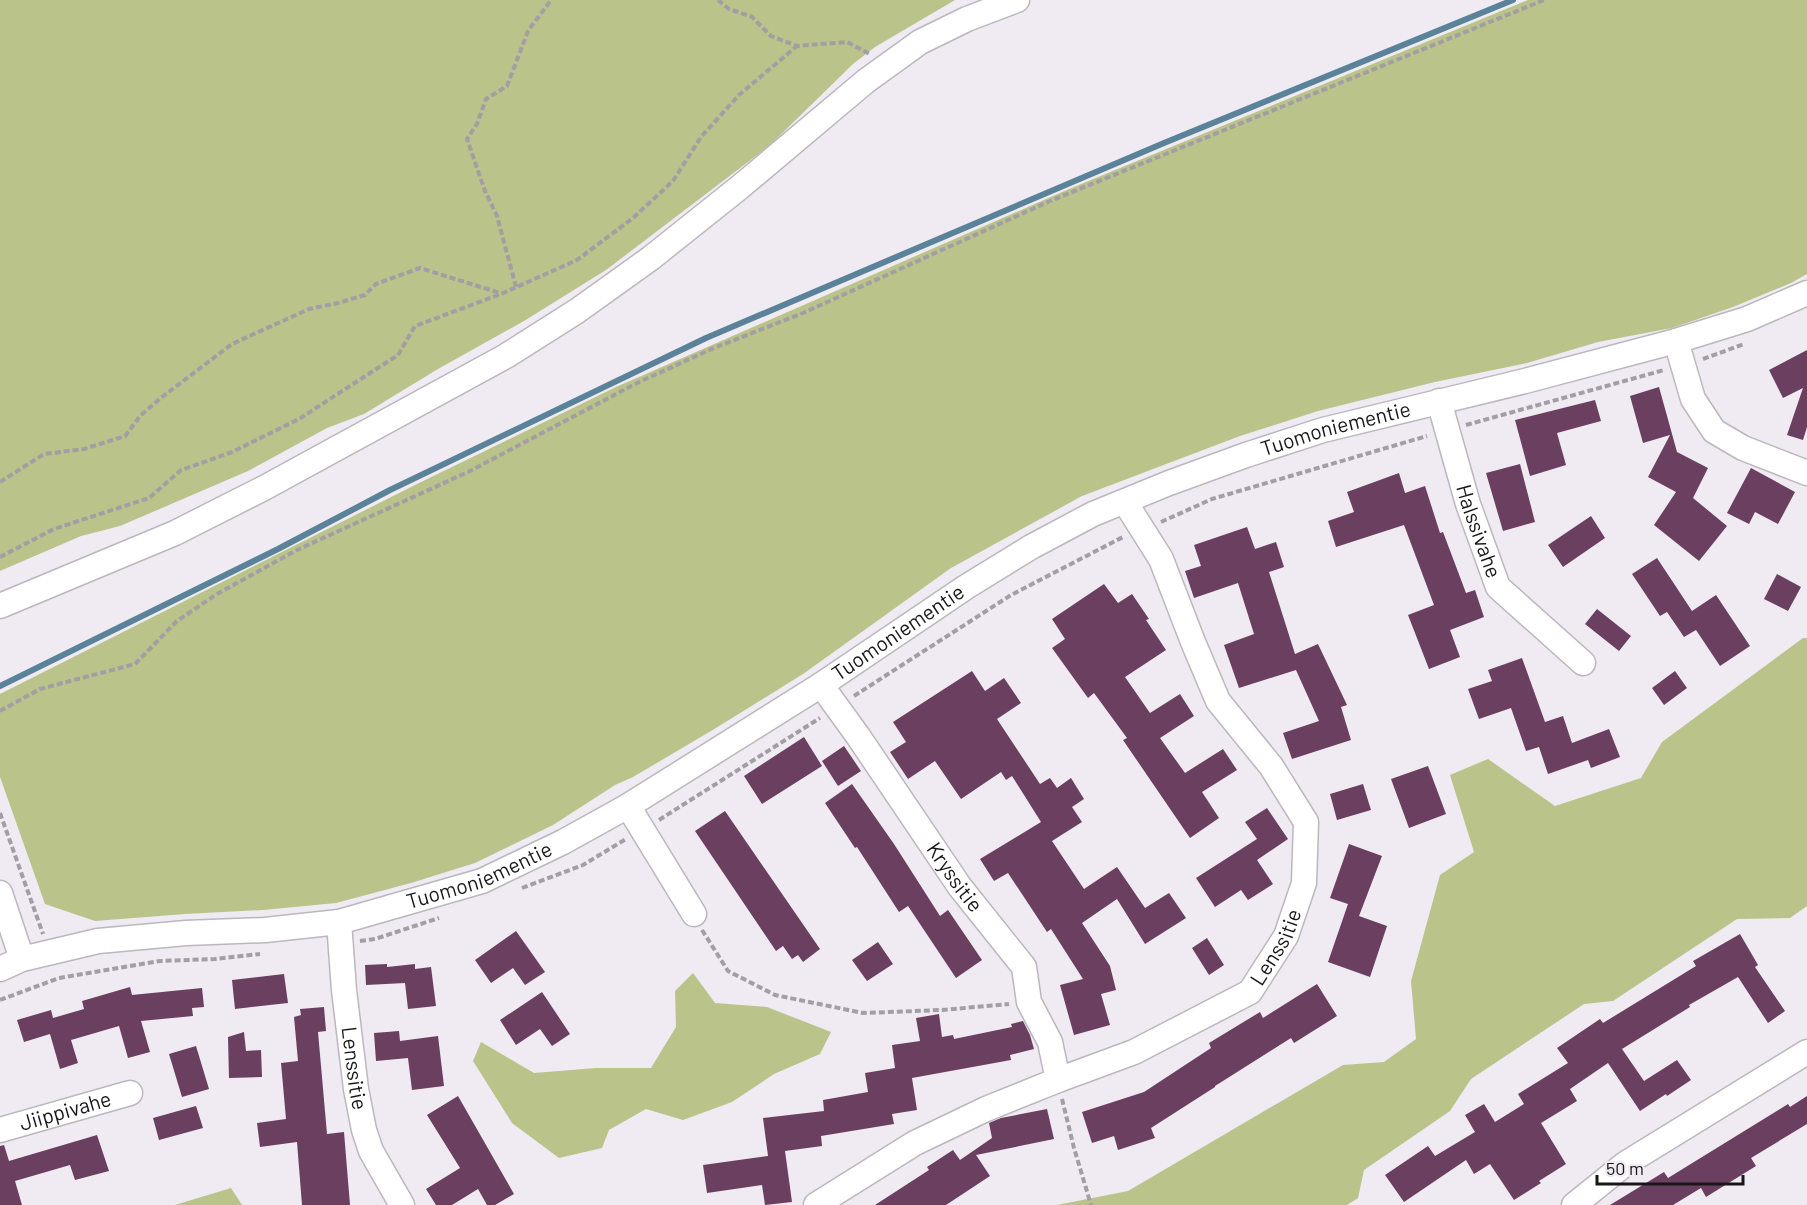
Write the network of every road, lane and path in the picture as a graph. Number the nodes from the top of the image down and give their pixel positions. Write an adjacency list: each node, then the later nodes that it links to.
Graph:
1 (551, 0): 7 (path)
2 (718, 0): 5 (path)
3 (1017, 0): 6 (street)
4 (1544, 0): 24 (path)
5 (797, 46): 6 (path); 7 (path)
6 (889, 64): 20 (street)
7 (516, 287): 9 (path)
8 (1807, 293): 10 (street, Tuomoniementie)
9 (501, 294): 16 (path); 19 (path)
10 (1676, 341): 12 (street); 13 (street, Tuomoniementie)
11 (1751, 341): 12 (path)
12 (1683, 366): 14 (path); 15 (street)
13 (1439, 401): 14 (street, Halssivahe); 17 (street, Tuomoniementie)
14 (1447, 431): 18 (path); 21 (street, Halssivahe)
15 (1807, 473)
16 (0, 482)
17 (1125, 502): 18 (street, Lenssitie); 22 (street, Tuomoniementie)
18 (1143, 530): 23 (path); 40 (street, Lenssitie)
19 (0, 557)
20 (0, 606)
21 (1582, 663)
22 (821, 685): 23 (street, Kryssitie); 25 (street, Tuomoniementie)
23 (836, 708): 27 (path); 38 (street, Kryssitie)
24 (0, 711)
25 (628, 806): 27 (street); 32 (street, Tuomoniementie)
26 (0, 813): 33 (path)
27 (642, 830): 28 (path); 30 (street)
28 (521, 888)
29 (0, 893): 35 (street)
30 (694, 914): 38 (path)
31 (448, 915): 32 (path)
32 (340, 933): 33 (street, Tuomoniementie); 43 (street, Lenssitie)
33 (49, 951): 35 (street, Tuomoniementie); 36 (path)
34 (260, 954): 36 (path)
35 (11, 964)
36 (59, 978): 37 (path)
37 (0, 1000)
38 (1029, 1002): 40 (street, Kryssitie)
39 (1807, 1052): 46 (street)
40 (1058, 1080): 44 (street, Lenssitie); 45 (path)
41 (130, 1094): 42 (street, Jiippivahe)
42 (0, 1130)
43 (402, 1205)
44 (816, 1205)
45 (1091, 1205)
46 (1574, 1205)

